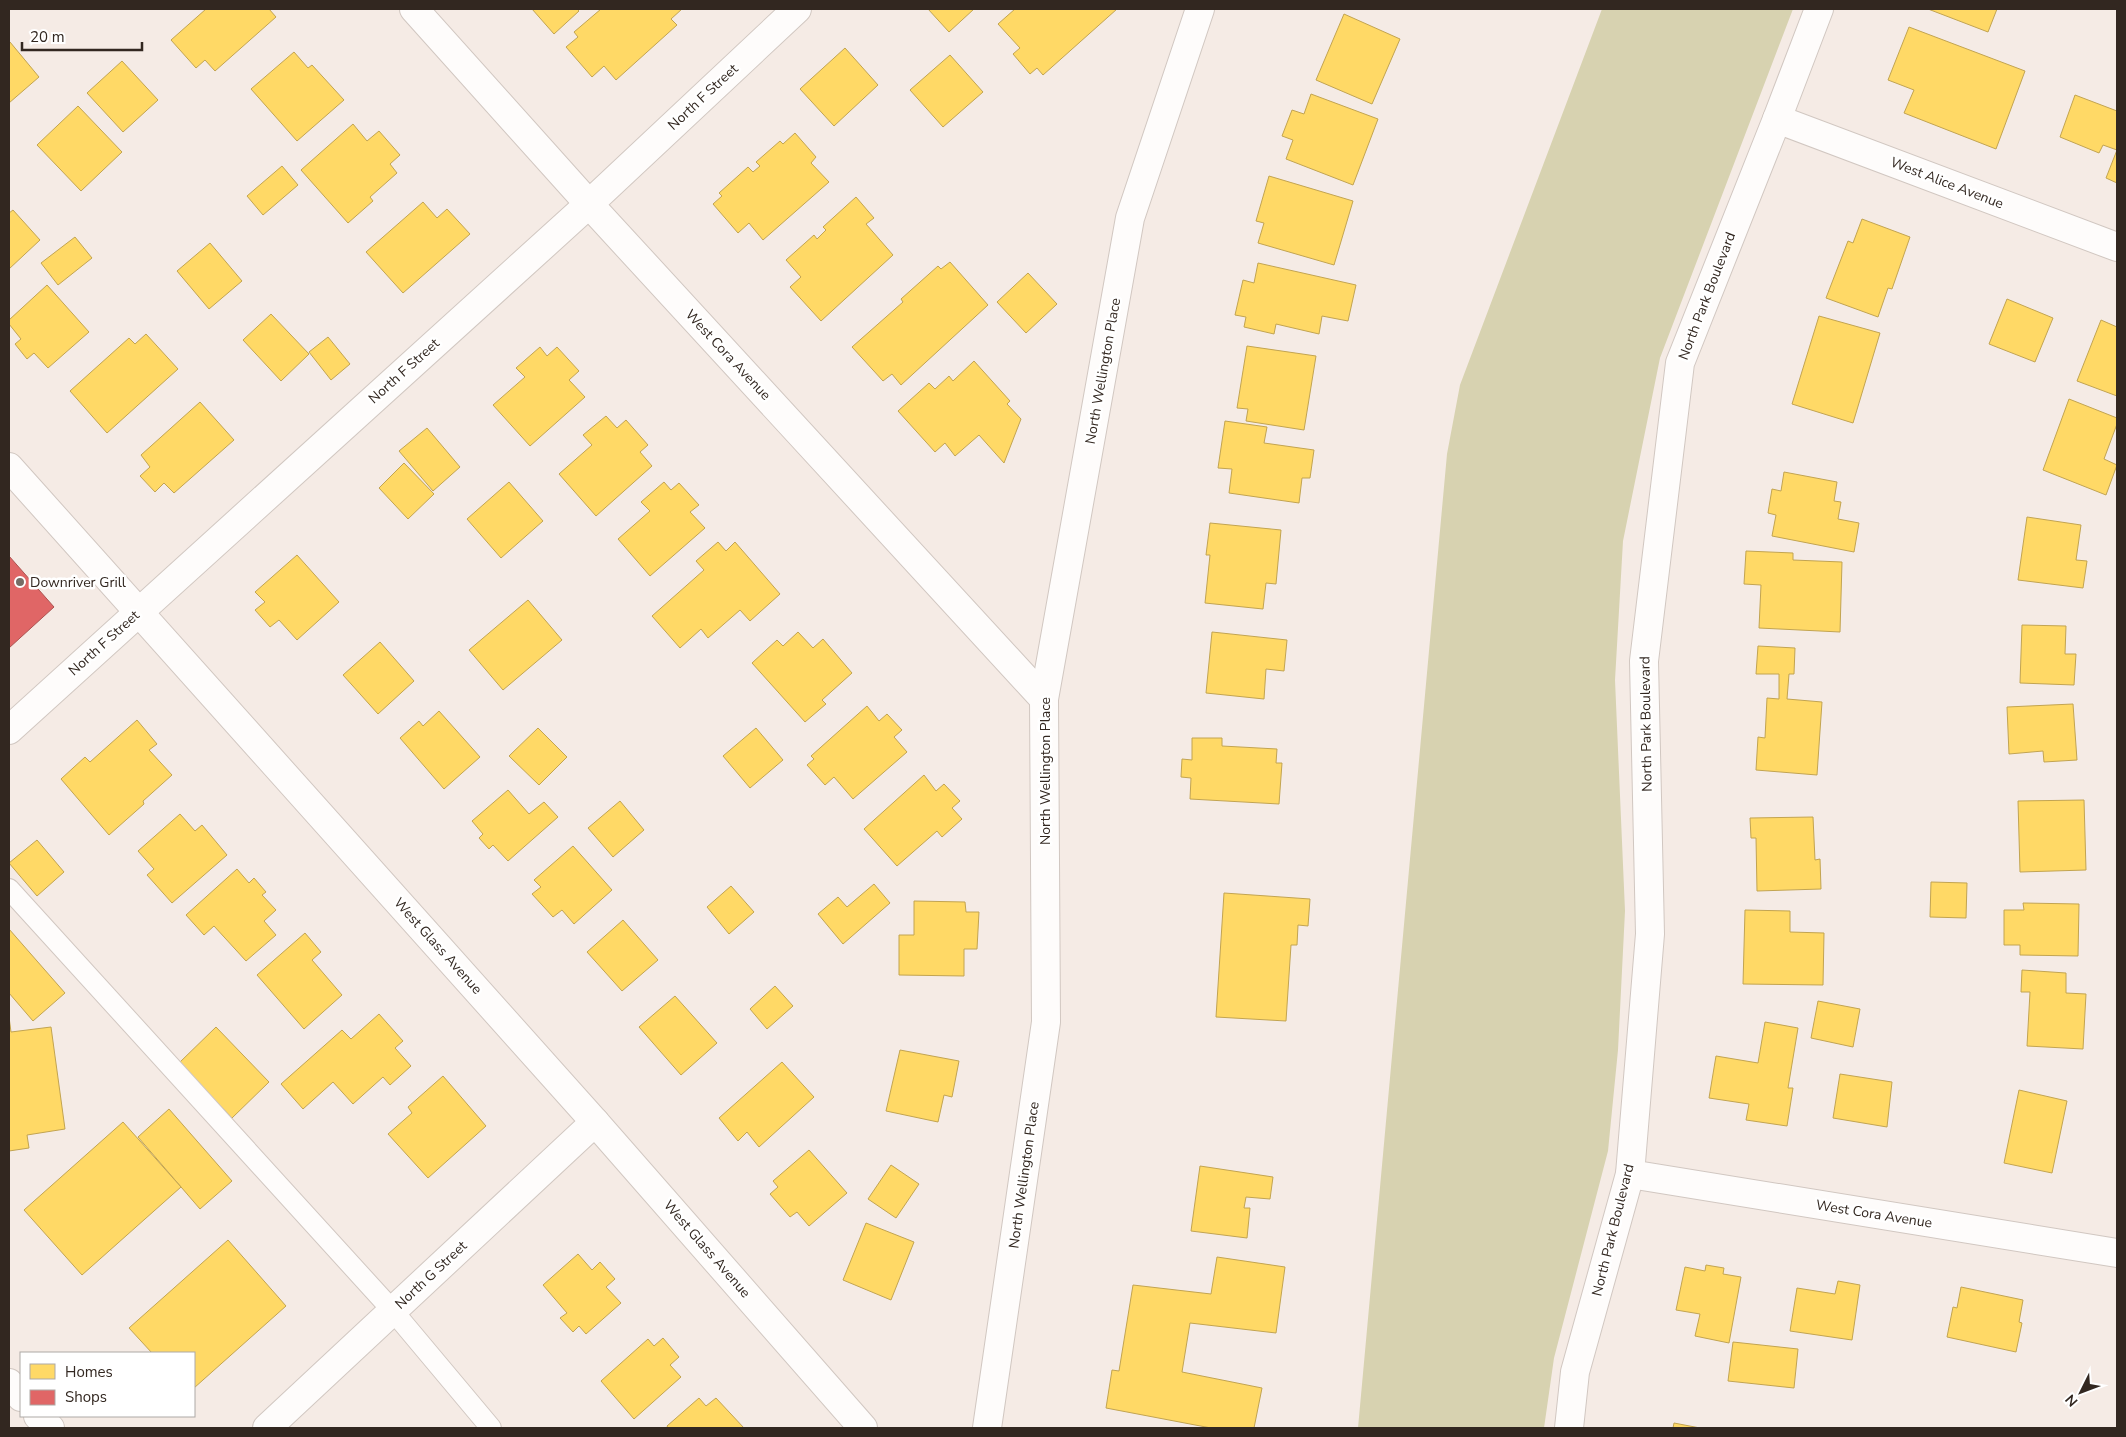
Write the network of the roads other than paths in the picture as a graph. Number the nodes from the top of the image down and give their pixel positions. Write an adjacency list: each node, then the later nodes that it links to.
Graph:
1 (414, 9): 6 (street, West Cora Avenue)
2 (797, 9): 6 (street, North F Street)
3 (1200, 9): 10 (street, North Wellington Place)
4 (1818, 9): 5 (street, North Park Boulevard)
5 (1777, 119): 7 (street, West Alice Avenue); 14 (street, North Park Boulevard)
6 (589, 204): 9 (street, North F Street); 10 (street, West Cora Avenue)
7 (2117, 247)
8 (9, 467): 9 (street, West Glass Avenue)
9 (139, 612): 11 (street, North F Street); 13 (street, West Glass Avenue)
10 (1044, 699): 24 (street, North Wellington Place)
11 (9, 730)
12 (9, 889): 16 (lane)
13 (595, 1122): 16 (street, North G Street); 23 (street, West Glass Avenue)
14 (1630, 1174): 15 (street, West Cora Avenue); 25 (street, North Park Boulevard)
15 (2117, 1253)
16 (393, 1310): 21 (street, North G Street); 22 (lane)
17 (9, 1382): 18 (street)
18 (20, 1395)
19 (39, 1417): 20 (street)
20 (50, 1428)
21 (267, 1428)
22 (491, 1428)
23 (863, 1428)
24 (987, 1428)
25 (1569, 1428)

